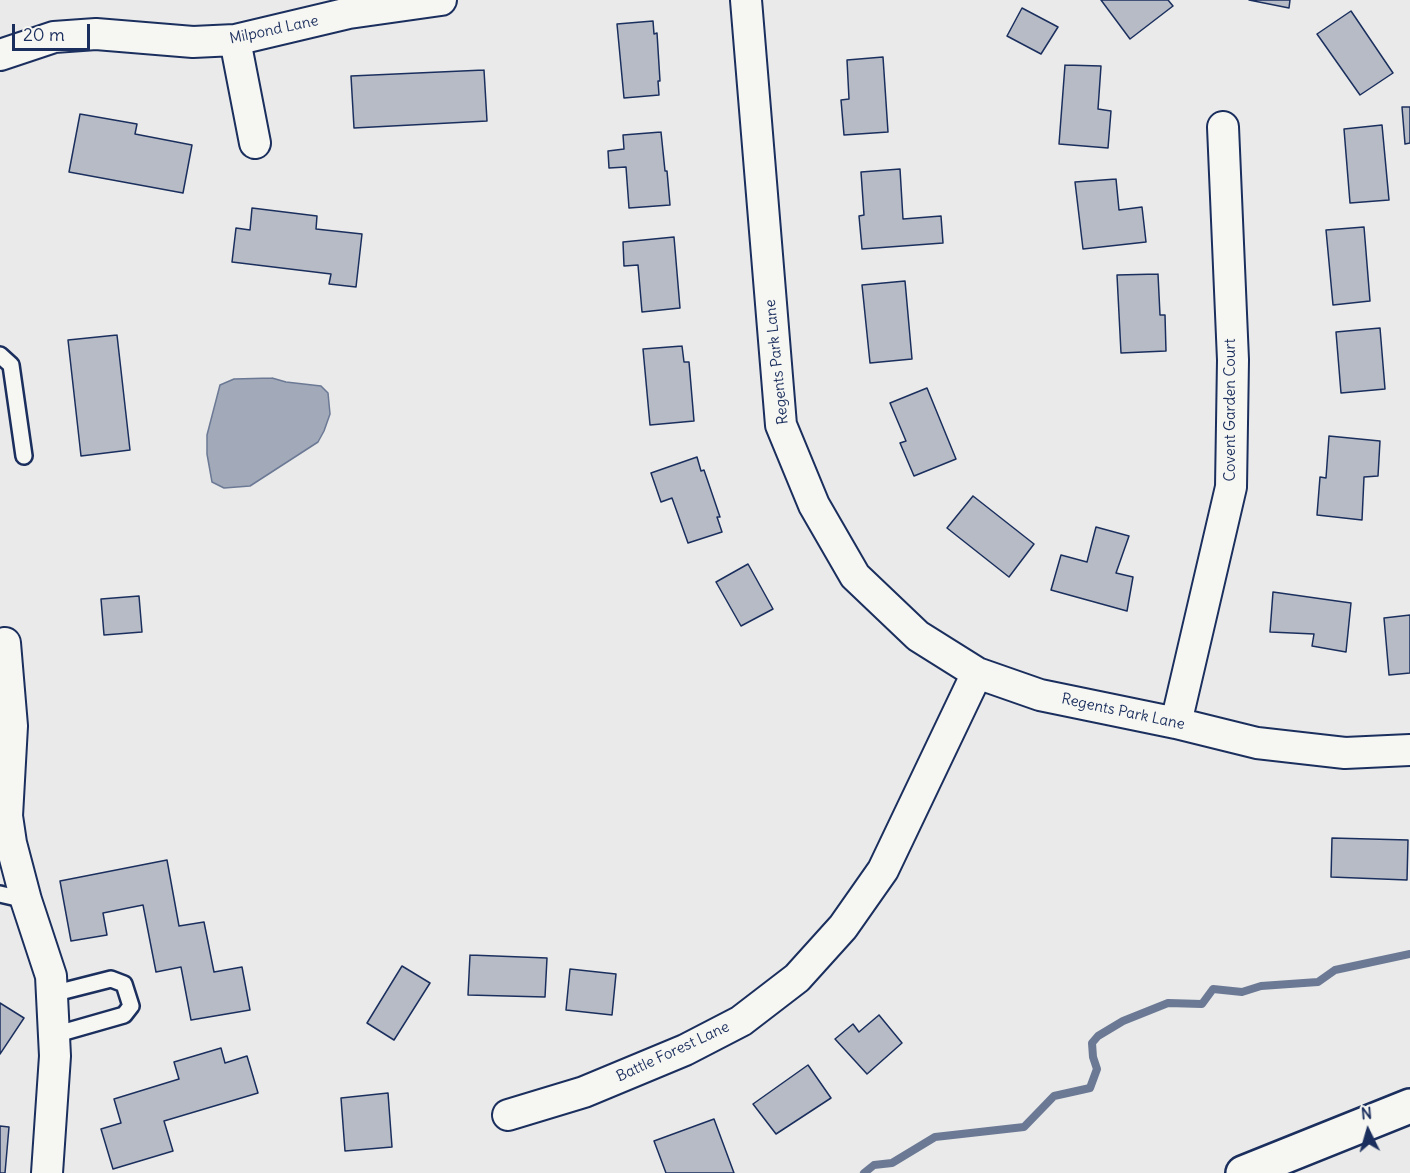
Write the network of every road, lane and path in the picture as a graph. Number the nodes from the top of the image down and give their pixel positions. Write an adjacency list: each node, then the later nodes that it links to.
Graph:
1 (441, 0): 3 (street, Milpond Lane)
2 (746, 0): 10 (street, Regents Park Lane)
3 (235, 40): 4 (street, Milpond Lane); 6 (street)
4 (0, 54)
5 (1223, 128): 11 (street, Covent Garden Court)
6 (255, 142)
7 (0, 356): 8 (lane)
8 (24, 456)
9 (5, 643): 13 (street)
10 (977, 673): 11 (street, Regents Park Lane); 18 (street, Battle Forest Lane)
11 (1176, 723): 12 (street, Regents Park Lane)
12 (1410, 750)
13 (5, 842): 14 (street)
14 (13, 897): 15 (street)
15 (52, 994): 16 (street); 16 (lane)
16 (54, 1035): 19 (street)
17 (1410, 1106): 20 (highway)
18 (508, 1115)
19 (47, 1173)
20 (1243, 1173)

